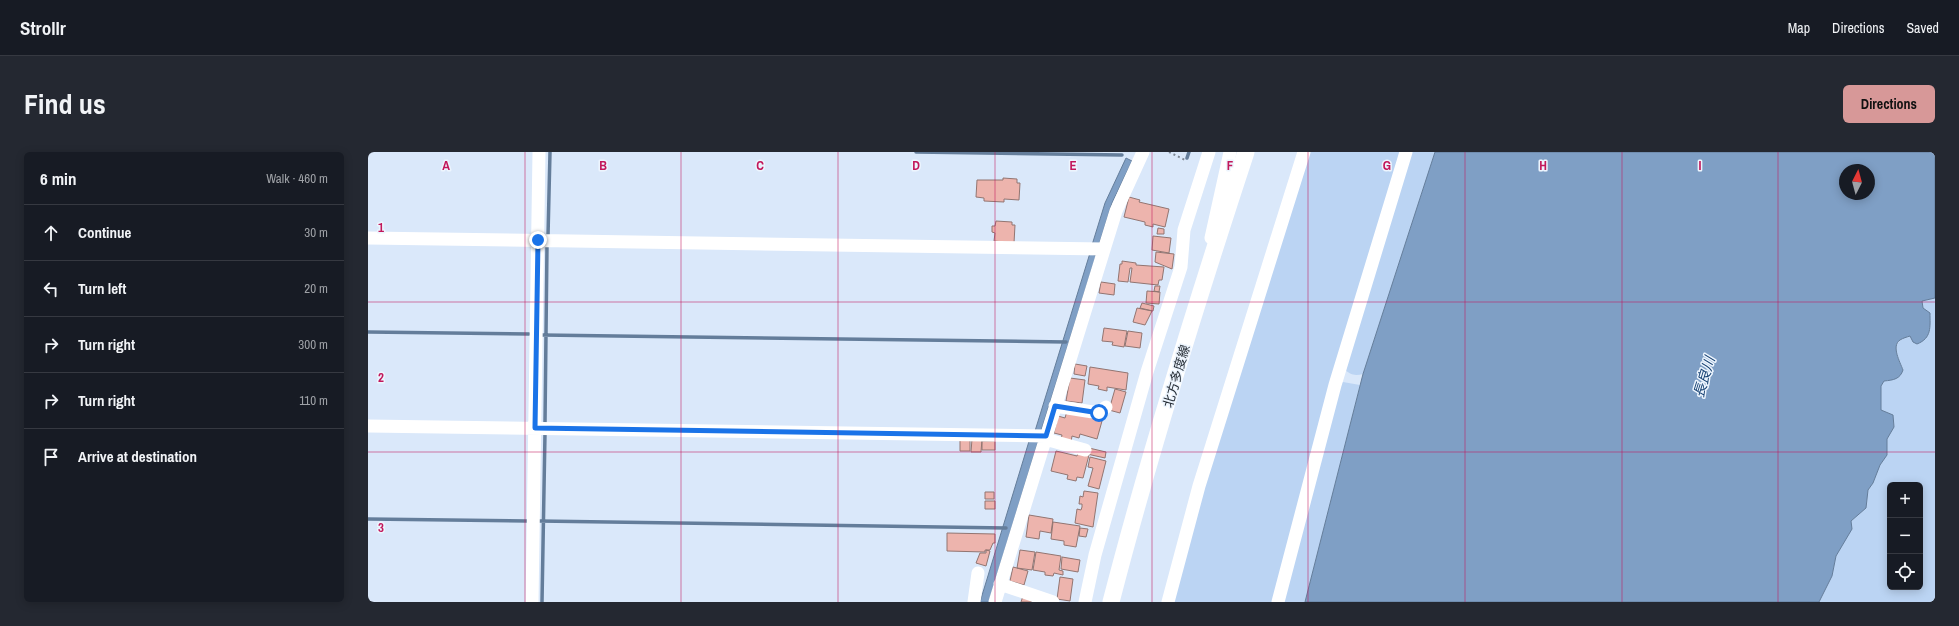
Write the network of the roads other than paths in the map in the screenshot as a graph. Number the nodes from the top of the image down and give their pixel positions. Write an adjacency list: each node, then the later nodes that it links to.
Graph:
1 (539, 152): 9 (street)
2 (1143, 152): 10 (street)
3 (1209, 152): 24 (street)
4 (1230, 152): 11 (street)
5 (1246, 152): 11 (main road, 北方多度線)
6 (1304, 152): 26 (street)
7 (1406, 152): 27 (street)
8 (368, 238): 9 (street)
9 (538, 240): 10 (street); 15 (street)
10 (1104, 249): 12 (street)
11 (1206, 275): 25 (main road, 北方多度線)
12 (1055, 406): 13 (street); 16 (street)
13 (1106, 407)
14 (368, 426): 15 (street)
15 (535, 428): 16 (street); 20 (street)
16 (1045, 437): 17 (street); 19 (street)
17 (1086, 450)
18 (978, 573): 21 (street)
19 (1000, 584): 22 (street); 23 (street)
20 (532, 602)
21 (974, 602)
22 (995, 602)
23 (1053, 602)
24 (1085, 602)
25 (1111, 602)
26 (1168, 602)
27 (1278, 602)

